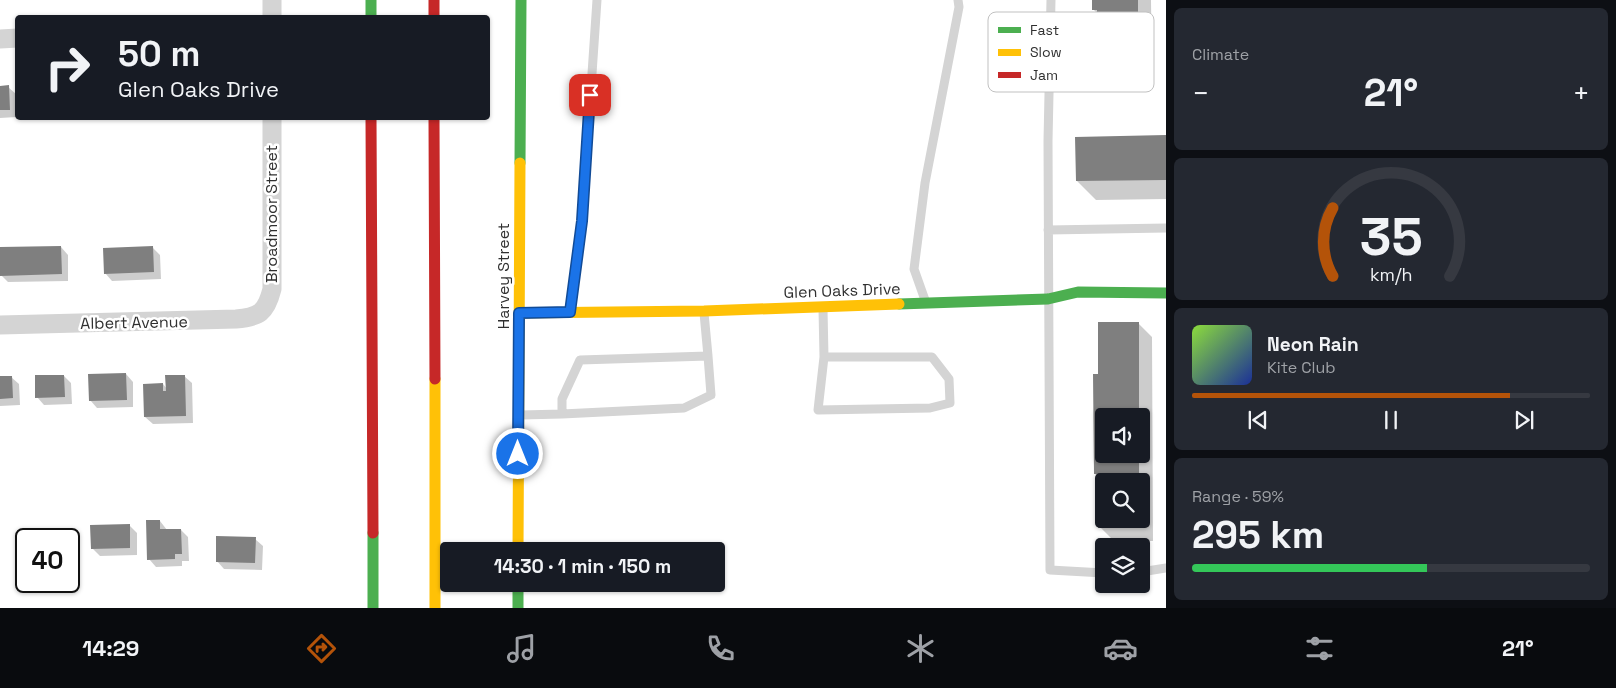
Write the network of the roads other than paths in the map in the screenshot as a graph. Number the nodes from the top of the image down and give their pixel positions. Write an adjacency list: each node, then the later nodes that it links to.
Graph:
1 (272, 0): 7 (street)
2 (371, 0): 8 (main road)
3 (434, 0): 9 (main road)
4 (521, 0): 25 (main road, Harvey Street)
5 (597, 0): 24 (lane)
6 (958, 0): 20 (lane)
7 (272, 15)
8 (371, 15)
9 (434, 15)
10 (15, 38): 11 (street)
11 (0, 39)
12 (1050, 92): 17 (lane)
13 (272, 120): 22 (street, Broadmoor Street)
14 (372, 120): 36 (main road)
15 (434, 120): 37 (main road)
16 (1166, 228): 17 (lane)
17 (1048, 230): 19 (lane)
18 (1166, 293): 19 (main road, Glen Oaks Drive)
19 (1048, 299): 20 (main road, Glen Oaks Drive); 34 (lane)
20 (926, 303): 21 (main road, Glen Oaks Drive)
21 (822, 306): 23 (main road, Glen Oaks Drive); 28 (lane)
22 (264, 310): 26 (street, Albert Avenue)
23 (704, 311): 24 (main road, Glen Oaks Drive); 27 (lane)
24 (570, 312): 25 (main road, Glen Oaks Drive)
25 (519, 313): 30 (main road, Harvey Street)
26 (0, 325)
27 (708, 356): 29 (lane); 29 (lane)
28 (824, 358): 28 (lane)
29 (562, 414): 30 (lane)
30 (518, 415): 31 (main road, Harvey Street)
31 (518, 542)
32 (1166, 568): 33 (lane)
33 (1150, 571)
34 (1095, 572)
35 (518, 592): 38 (main road)
36 (373, 608)
37 (435, 608)
38 (518, 608)

